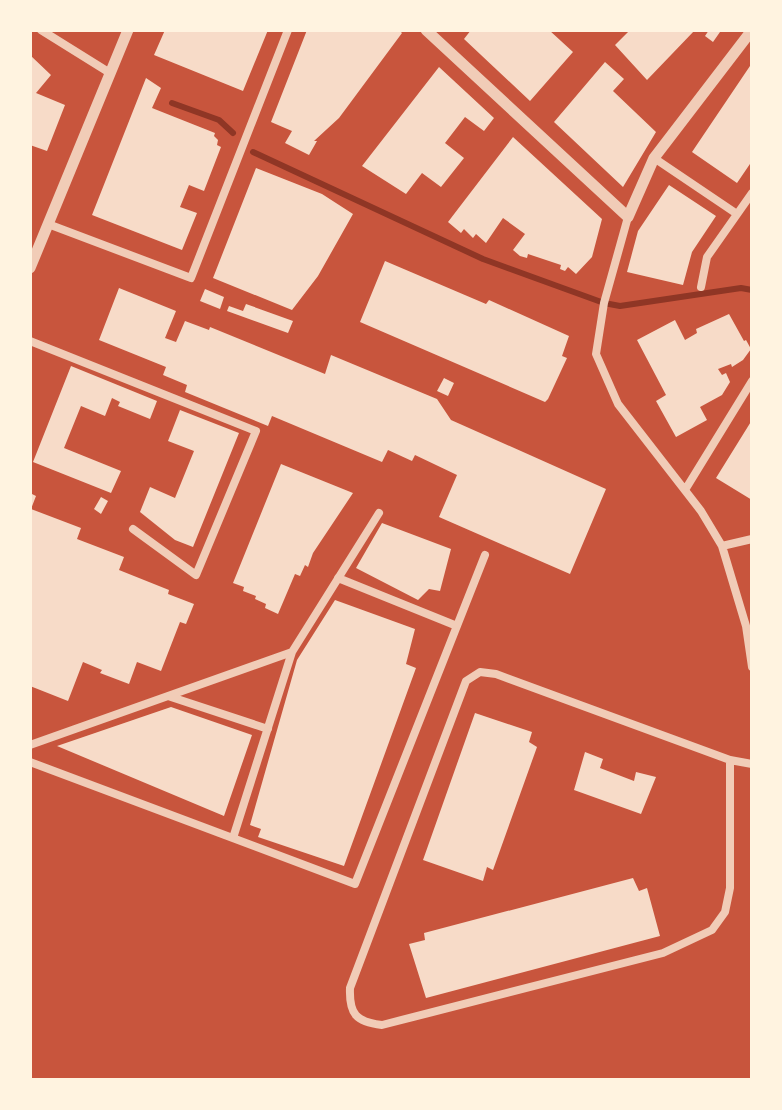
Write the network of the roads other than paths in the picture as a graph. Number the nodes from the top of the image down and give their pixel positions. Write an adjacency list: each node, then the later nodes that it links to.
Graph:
1 (41, 30): 6 (street)
2 (128, 30): 6 (street)
3 (288, 30): 11 (street)
4 (426, 30): 10 (street)
5 (751, 32): 7 (street)
6 (110, 73): 11 (street)
7 (654, 158): 9 (street); 10 (street)
8 (752, 193): 9 (street)
9 (737, 214): 13 (street)
10 (628, 217): 16 (street)
11 (48, 224): 12 (street)
12 (31, 261)
13 (701, 287)
14 (30, 341): 18 (street)
15 (752, 381): 16 (street)
16 (685, 490): 20 (street)
17 (379, 513): 22 (street)
18 (133, 529)
19 (752, 539): 20 (street)
20 (722, 546): 25 (street)
21 (485, 555): 23 (street)
22 (338, 578): 23 (street); 24 (street)
23 (457, 626): 32 (street)
24 (292, 652): 26 (street); 27 (street)
25 (752, 667)
26 (167, 696): 27 (street); 28 (street)
27 (268, 729): 32 (street)
28 (30, 745)
29 (730, 760): 29 (street); 31 (street)
30 (30, 762): 32 (street)
31 (752, 764)
32 (233, 838)

